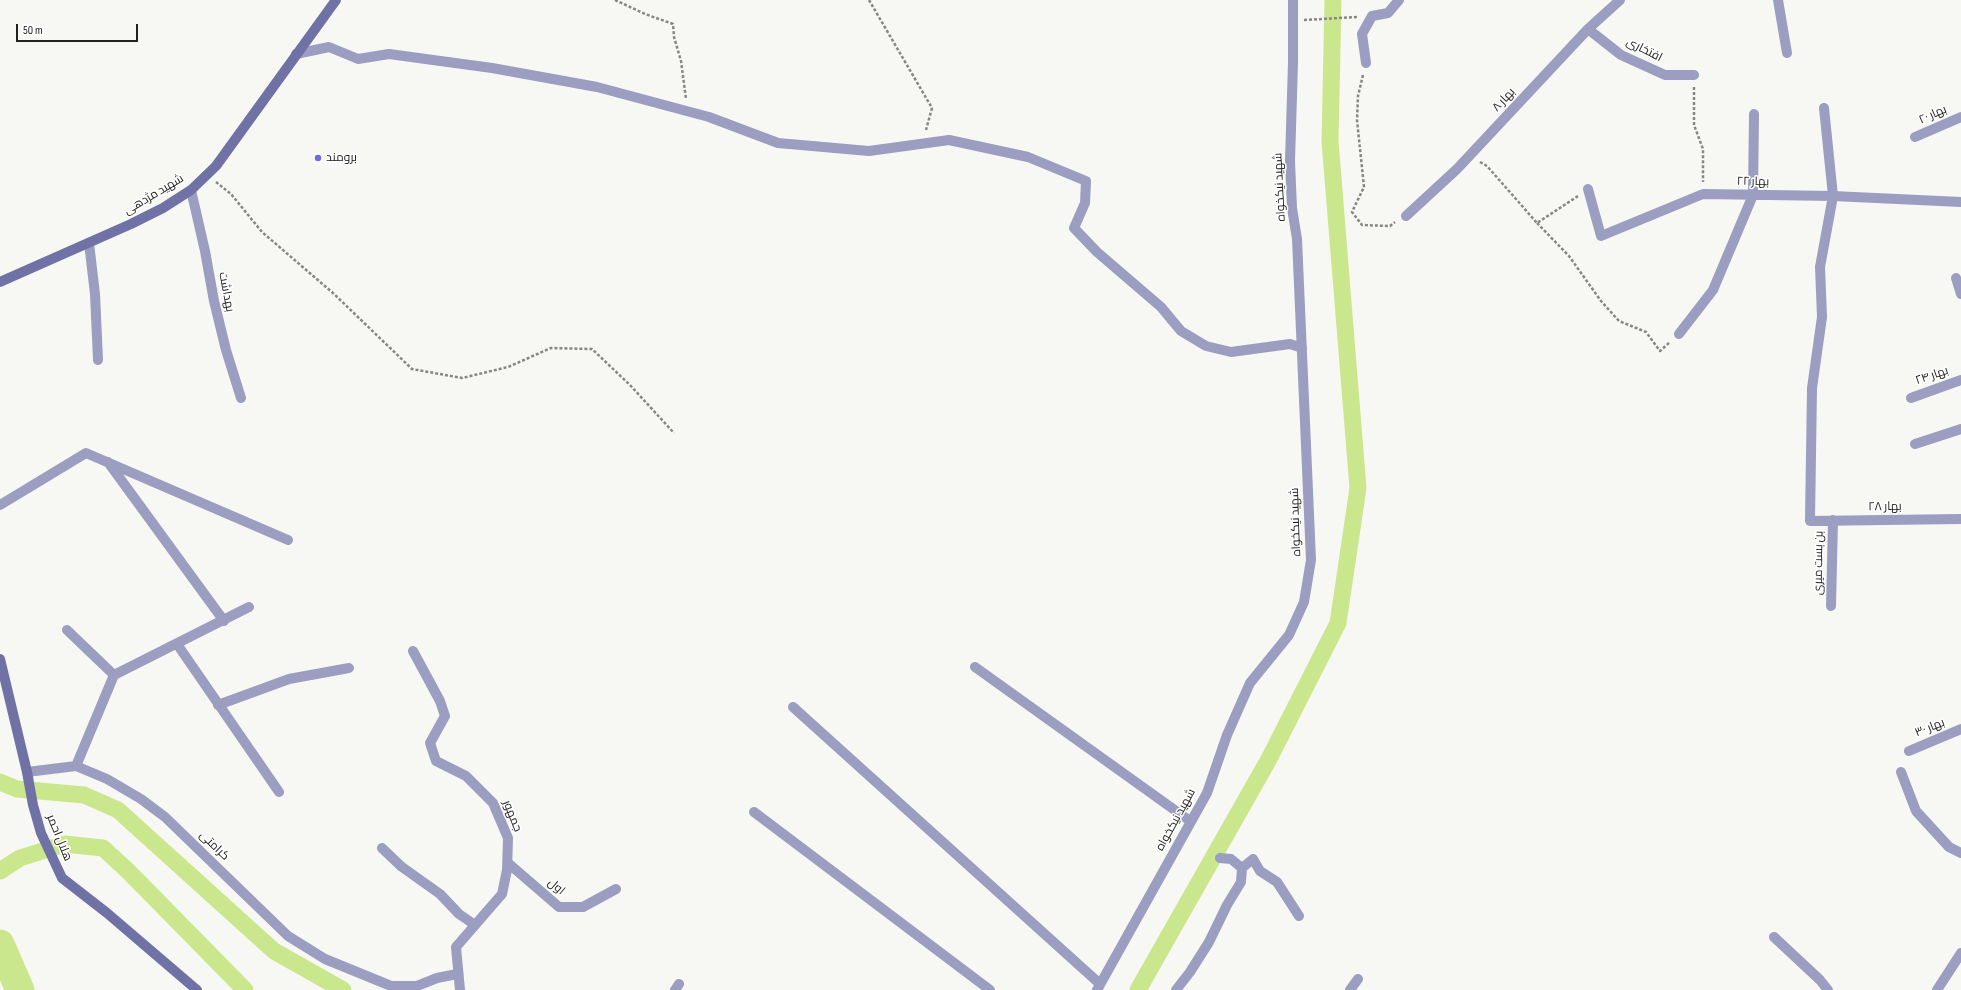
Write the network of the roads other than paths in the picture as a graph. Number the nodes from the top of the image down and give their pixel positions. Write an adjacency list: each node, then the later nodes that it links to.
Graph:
1 (336, 0): 8 (main road, شهید مژدهی)
2 (1293, 0): 26 (street, شهید نیکخواه)
3 (1399, 0): 9 (street)
4 (1620, 0): 6 (street, بهار ۸)
5 (1778, 0): 7 (street)
6 (1588, 29): 10 (street, افتخاری); 20 (street, بهار ۸)
7 (1787, 53)
8 (296, 54): 16 (main road, شهید مژدهی); 26 (street)
9 (1366, 63)
10 (1694, 75)
11 (1824, 108): 18 (street)
12 (1754, 114): 17 (street)
13 (1961, 117): 14 (street, بهار ۲۰)
14 (1915, 137)
15 (1588, 189): 17 (street, بهار ۲۲)
16 (191, 190): 21 (main road, شهید مژدهی); 29 (street, بهداشت)
17 (1753, 195): 18 (street, بهار ۲۲); 25 (street)
18 (1833, 196): 19 (street, بهار ۲۲); 36 (street, بهار ۲۸)
19 (1961, 202)
20 (1406, 216)
21 (89, 243): 23 (main road, شهید مژدهی); 27 (street)
22 (1956, 278): 24 (street)
23 (0, 282)
24 (1961, 294)
25 (1679, 334)
26 (1302, 348): 57 (street, شهید نیکخواه)
27 (98, 360)
28 (1961, 380): 30 (street, بهار ۲۴)
29 (241, 398)
30 (1911, 398)
31 (1961, 429): 32 (street)
32 (1915, 444)
33 (108, 462): 34 (street); 37 (street); 40 (street)
34 (0, 505)
35 (1961, 519): 36 (street, بهار ۲۸)
36 (1833, 520): 38 (street, بن بست میری)
37 (288, 540)
38 (1831, 606)
39 (249, 607): 40 (street)
40 (224, 620): 42 (street)
41 (67, 630): 47 (street)
42 (177, 644): 47 (street); 48 (street)
43 (413, 651): 61 (street, جمهور)
44 (0, 660): 53 (main road, هلال احمر)
45 (975, 667): 57 (street)
46 (349, 668): 48 (street)
47 (114, 675): 52 (street)
48 (218, 705): 55 (street)
49 (793, 707): 70 (street)
50 (1961, 729): 51 (street, بهار ۳۰)
51 (1909, 750)
52 (76, 766): 53 (street); 68 (street, کرامتی)
53 (27, 772): 71 (main road, هلال احمر)
54 (1901, 772): 59 (street)
55 (279, 792)
56 (754, 812): 73 (street)
57 (1190, 821): 70 (street, شهید نیکخواه)
58 (382, 848): 65 (street)
59 (1961, 853)
60 (1220, 858): 62 (street)
61 (508, 863): 63 (street, اول); 65 (street, جمهور)
62 (1242, 868): 64 (street); 74 (street)
63 (616, 888)
64 (1299, 916)
65 (474, 925): 68 (street, جمهور)
66 (1774, 937): 76 (street)
67 (1961, 954): 77 (street)
68 (457, 974): 72 (street, جمهور)
69 (1358, 980): 75 (street)
70 (1098, 987)
71 (197, 990)
72 (460, 990)
73 (990, 990)
74 (1176, 990)
75 (1350, 990)
76 (1828, 990)
77 (1937, 990)

